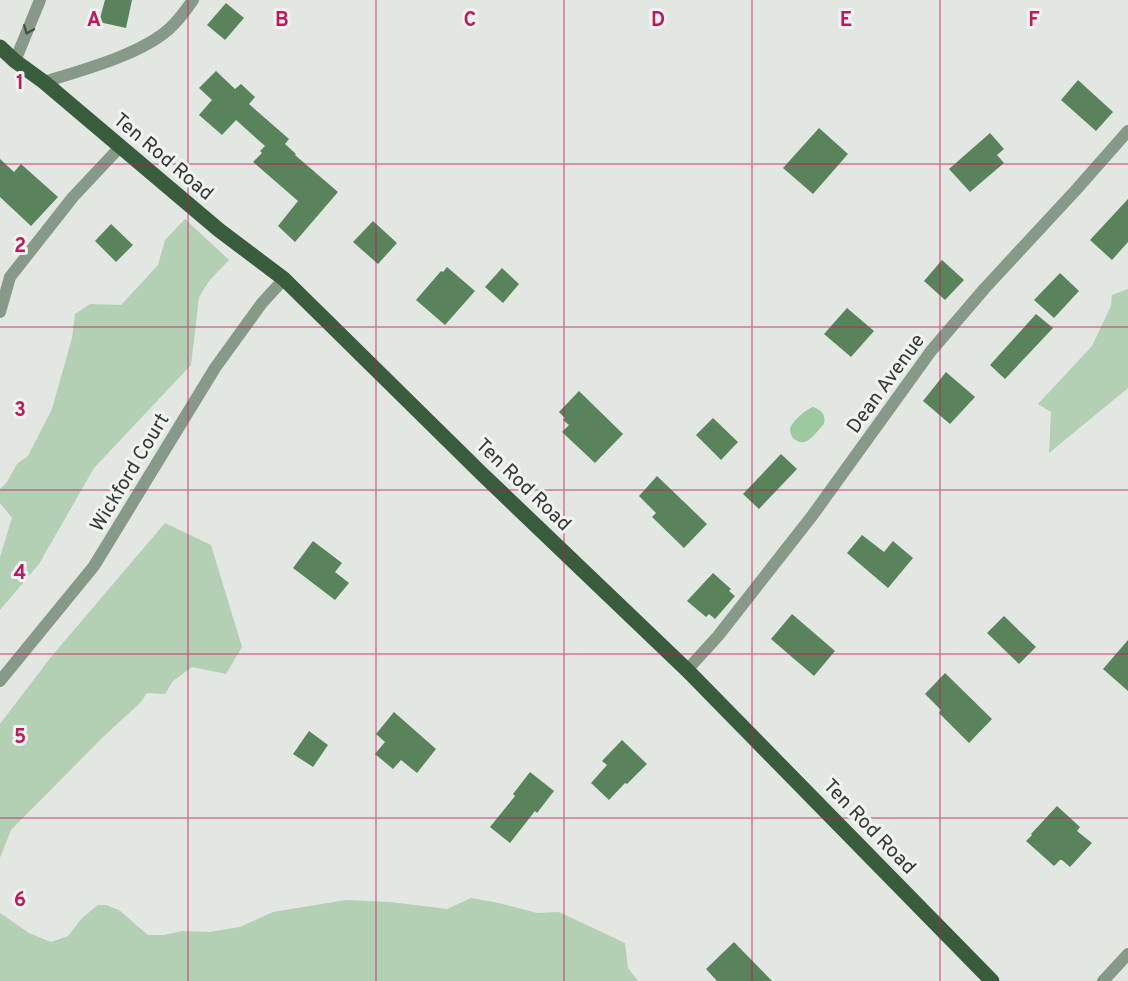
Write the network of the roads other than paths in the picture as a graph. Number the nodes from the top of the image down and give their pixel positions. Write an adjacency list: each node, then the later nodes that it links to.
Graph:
1 (40, 0): 4 (street, one-way to 4)
2 (194, 0): 5 (street)
3 (0, 47): 4 (main road, Ten Rod Road)
4 (15, 61): 5 (main road, Ten Rod Road)
5 (44, 82): 7 (main road, Ten Rod Road)
6 (1128, 131): 10 (street, Dean Avenue)
7 (120, 147): 8 (main road, Ten Rod Road); 9 (street)
8 (284, 279): 10 (main road, Ten Rod Road); 11 (street, Wickford Court)
9 (0, 312)
10 (687, 670): 13 (main road, Ten Rod Road)
11 (0, 681)
12 (1128, 954): 14 (street)
13 (992, 981)
14 (1102, 981)

